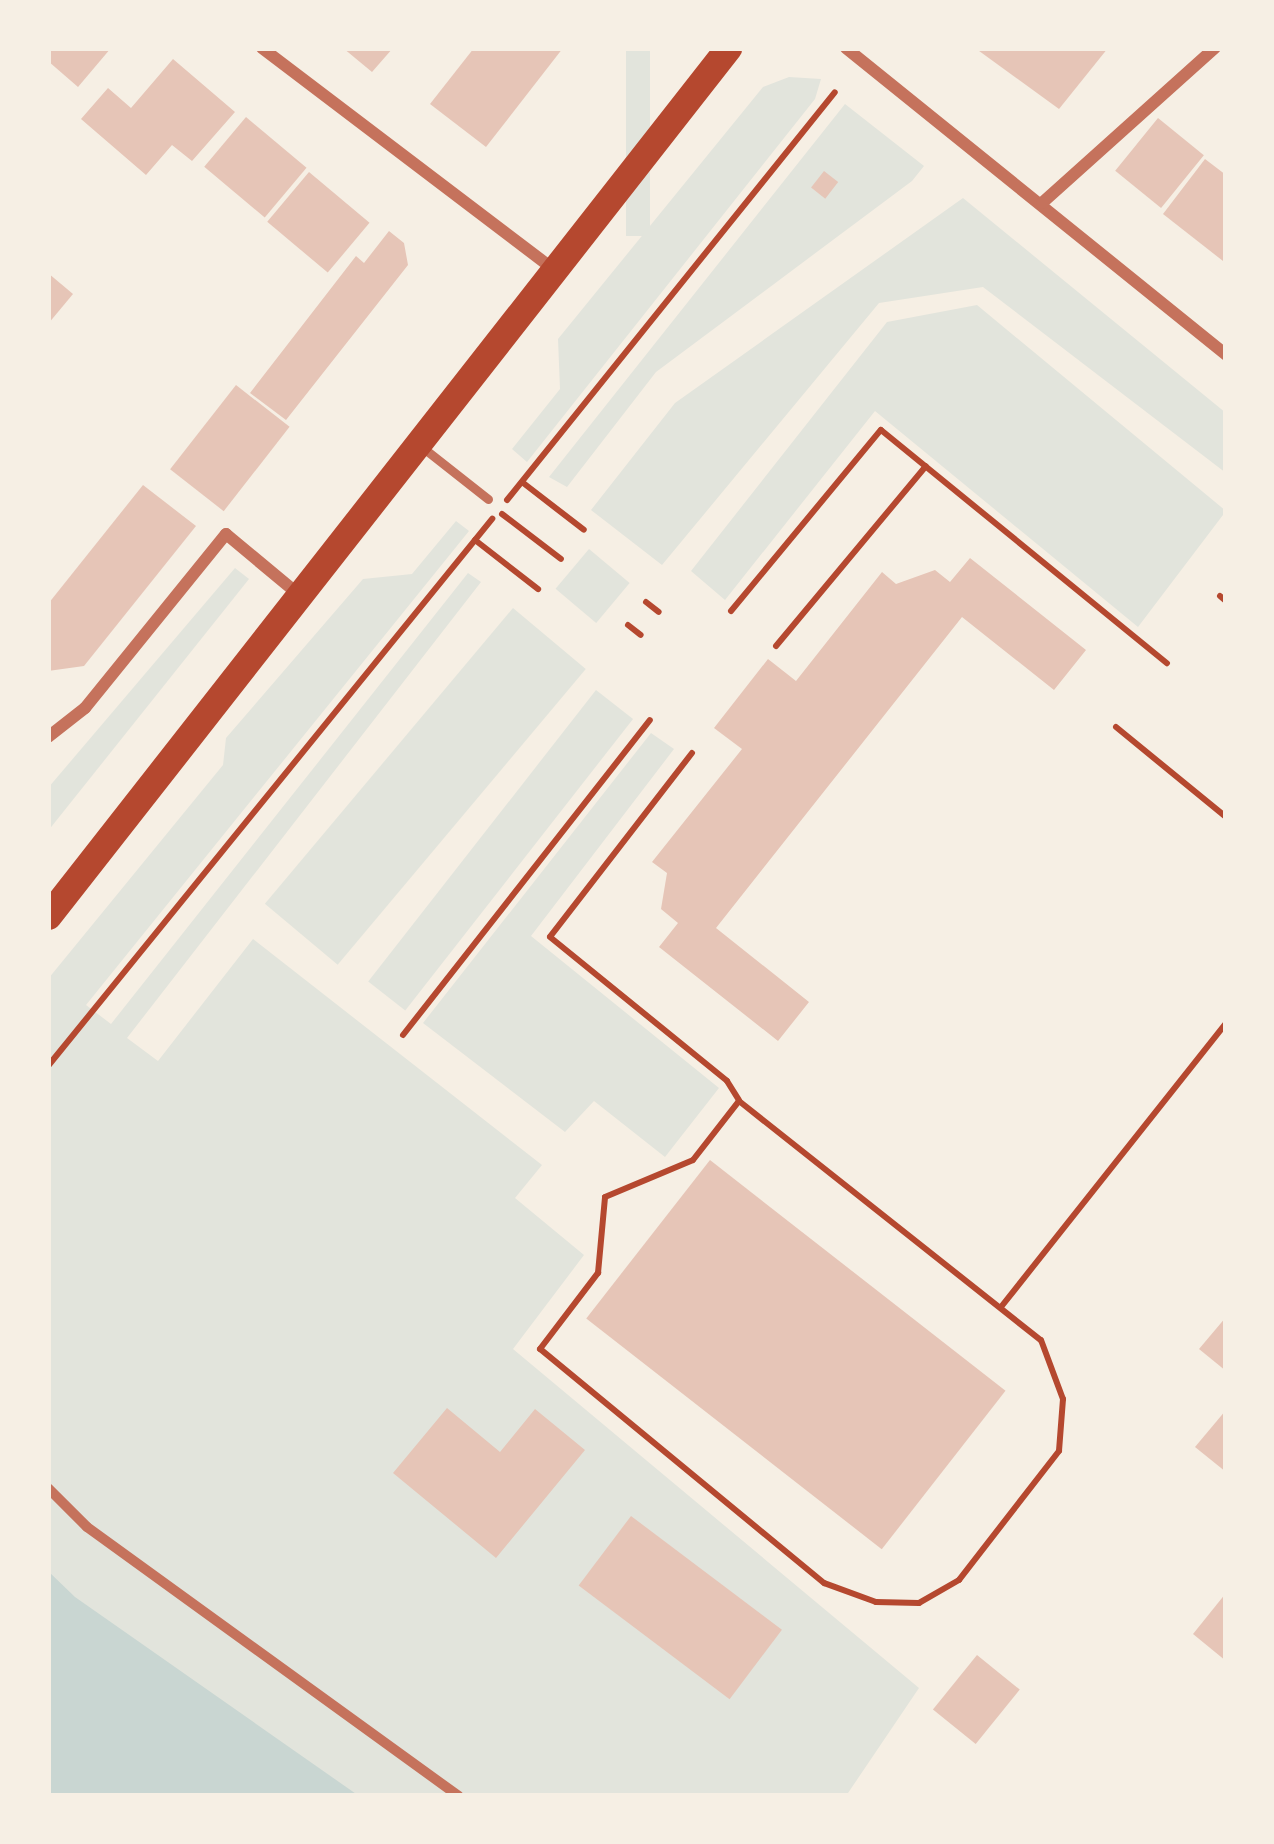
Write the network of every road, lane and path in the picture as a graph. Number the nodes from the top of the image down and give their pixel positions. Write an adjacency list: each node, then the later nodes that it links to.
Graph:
1 (262, 48): 7 (street)
2 (728, 48): 7 (main road)
3 (847, 48): 6 (street)
4 (1215, 48): 6 (street)
5 (835, 92): 11 (path)
6 (1042, 203): 8 (street)
7 (554, 270): 9 (main road)
8 (1226, 355)
9 (418, 443): 12 (lane); 18 (main road)
10 (926, 466): 20 (path); 24 (path); 25 (path)
11 (522, 482): 13 (path); 14 (path)
12 (488, 499)
13 (498, 512): 15 (path); 16 (path)
14 (584, 530)
15 (475, 540): 17 (path); 34 (path)
16 (561, 560)
17 (538, 589)
18 (299, 595): 28 (street); 31 (main road)
19 (646, 602): 21 (path)
20 (731, 610)
21 (659, 612)
22 (628, 625): 23 (path)
23 (641, 634)
24 (776, 646)
25 (1167, 663)
26 (650, 720): 33 (path)
27 (1116, 727): 30 (path)
28 (48, 736)
29 (692, 753): 35 (path)
30 (1226, 817)
31 (48, 916)
32 (1226, 1023): 36 (path)
33 (403, 1035)
34 (48, 1066)
35 (739, 1100): 36 (path); 36 (path)
36 (1000, 1307)
37 (48, 1488): 38 (street)
38 (460, 1796)

